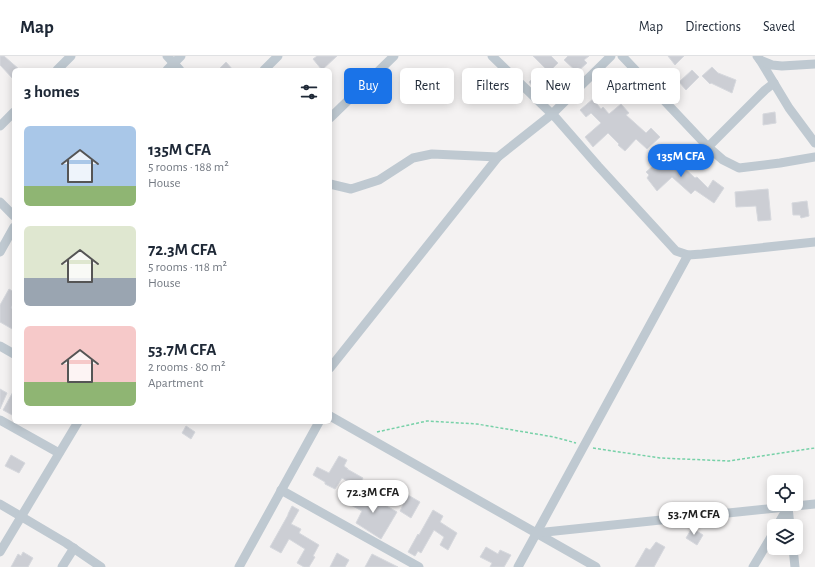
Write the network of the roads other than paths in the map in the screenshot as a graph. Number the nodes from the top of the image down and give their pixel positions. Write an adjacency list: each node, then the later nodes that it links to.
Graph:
1 (71, 56): 12 (street)
2 (167, 56): 11 (street)
3 (181, 56): 11 (street)
4 (278, 56): 13 (street)
5 (394, 56): 17 (street)
6 (492, 56): 16 (street)
7 (611, 56): 16 (street)
8 (622, 56): 20 (street)
9 (758, 58): 10 (street); 14 (street)
10 (815, 64)
11 (177, 67)
12 (59, 68)
13 (266, 68)
14 (774, 83): 19 (street); 20 (street)
15 (12, 114): 18 (street)
16 (551, 115): 21 (street); 29 (street)
17 (332, 116)
18 (0, 126)
19 (815, 143)
20 (708, 147): 22 (street)
21 (498, 157): 23 (street); 32 (street)
22 (815, 157)
23 (332, 184)
24 (0, 202): 25 (street)
25 (12, 214)
26 (12, 231): 28 (street)
27 (815, 242): 29 (street)
28 (0, 252)
29 (688, 255): 44 (street)
30 (0, 346): 31 (street)
31 (12, 353)
32 (332, 365)
33 (332, 417): 44 (street)
34 (0, 420): 37 (street)
35 (77, 424): 37 (street)
36 (318, 424): 38 (street)
37 (59, 453): 43 (street)
38 (281, 490): 49 (street); 52 (street)
39 (0, 504): 43 (street)
40 (815, 504): 41 (street)
41 (803, 505)
42 (767, 509): 44 (street)
43 (21, 517): 46 (street); 47 (street)
44 (536, 534): 53 (street); 54 (street)
45 (767, 544): 55 (street)
46 (74, 548): 50 (street); 51 (street)
47 (0, 552)
48 (794, 555): 56 (street)
49 (243, 566)
50 (62, 567)
51 (101, 567)
52 (419, 567)
53 (518, 567)
54 (596, 567)
55 (753, 567)
56 (795, 567)

